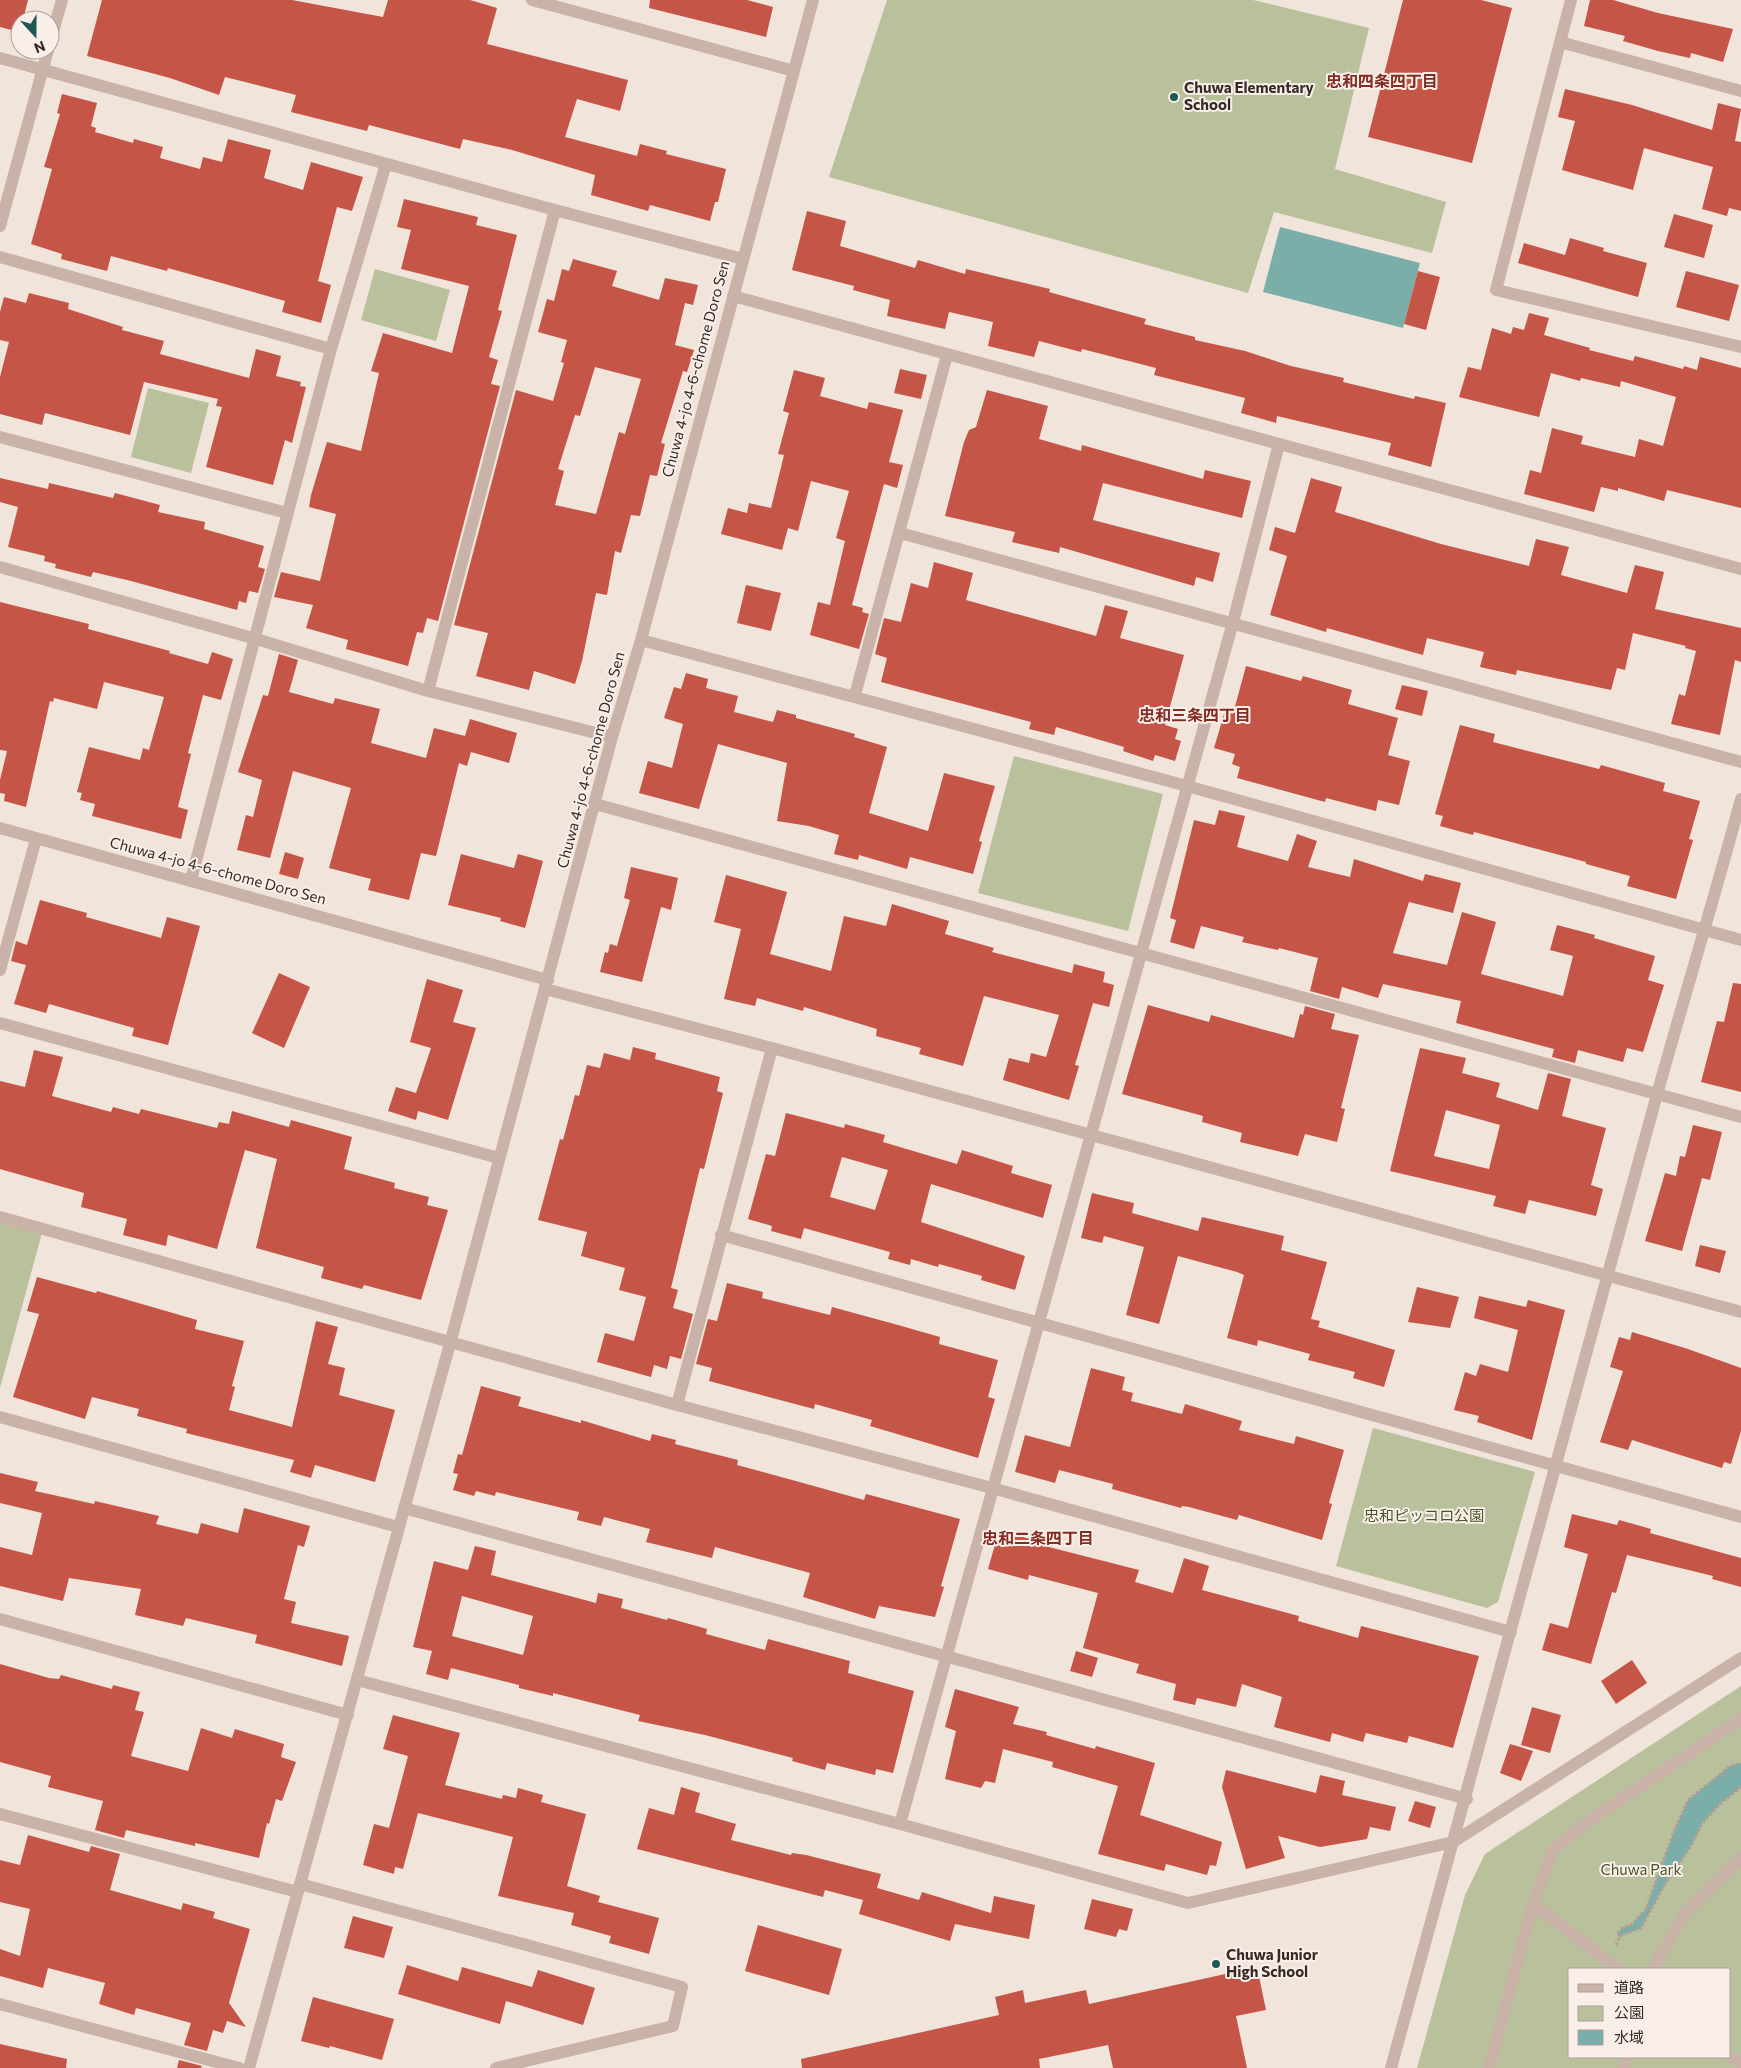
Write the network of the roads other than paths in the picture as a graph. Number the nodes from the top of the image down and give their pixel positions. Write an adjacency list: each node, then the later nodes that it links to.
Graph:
1 (532, 0): 8 (street)
2 (813, 0): 8 (street, Chuwa 4-jo 4-6-chome Doro Sen)
3 (1571, 0): 4 (street)
4 (1560, 42): 9 (street); 16 (street)
5 (0, 58): 7 (street)
6 (45, 60): 7 (street)
7 (43, 69): 10 (street); 12 (street)
8 (794, 71): 14 (street, Chuwa 4-jo 4-6-chome Doro Sen)
9 (1741, 91)
10 (386, 164): 11 (street); 17 (street)
11 (555, 210): 14 (street); 28 (street)
12 (0, 226)
13 (0, 257): 17 (street)
14 (743, 259): 15 (street, Chuwa 4-jo 4-6-chome Doro Sen)
15 (733, 296): 18 (street); 27 (street, Chuwa 4-jo 4-6-chome Doro Sen)
16 (1741, 346)
17 (331, 349): 21 (street)
18 (947, 355): 20 (street); 22 (street)
19 (0, 437): 21 (street)
20 (1279, 444): 24 (street); 25 (street)
21 (287, 513): 26 (street)
22 (900, 532): 25 (street); 29 (street)
23 (0, 567): 26 (street)
24 (1741, 569)
25 (1233, 622): 31 (street); 32 (street)
26 (256, 639): 28 (street); 37 (street)
27 (640, 640): 29 (street); 30 (street, Chuwa 4-jo 4-6-chome Doro Sen)
28 (428, 691): 30 (street)
29 (855, 696): 32 (street)
30 (612, 737): 34 (street, Chuwa 4-jo 4-6-chome Doro Sen)
31 (1741, 762)
32 (1186, 786): 38 (street); 40 (street)
33 (1741, 799): 38 (street)
34 (595, 804): 40 (street); 42 (street, Chuwa 4-jo 4-6-chome Doro Sen)
35 (0, 828): 36 (street, Chuwa 4-jo 4-6-chome Doro Sen)
36 (36, 838): 37 (street, Chuwa 4-jo 4-6-chome Doro Sen); 41 (street)
37 (191, 880): 42 (street, Chuwa 4-jo 4-6-chome Doro Sen)
38 (1706, 930): 39 (street); 45 (street)
39 (1741, 940)
40 (1140, 952): 45 (street); 47 (street)
41 (0, 970)
42 (547, 985): 44 (street); 48 (street)
43 (0, 1023): 48 (street)
44 (772, 1048): 47 (street); 50 (street)
45 (1657, 1095): 46 (street); 51 (street)
46 (1741, 1117)
47 (1090, 1134): 51 (street); 53 (street)
48 (499, 1158): 54 (street)
49 (0, 1217): 54 (street)
50 (721, 1234): 53 (street); 55 (street)
51 (1608, 1276): 52 (street); 57 (street)
52 (1741, 1312)
53 (1038, 1324): 57 (street); 58 (street)
54 (451, 1340): 55 (street); 59 (street)
55 (677, 1405): 58 (street)
56 (0, 1417): 61 (street)
57 (1558, 1464): 60 (street); 63 (street)
58 (992, 1488): 63 (street); 64 (street)
59 (404, 1508): 61 (street); 64 (street)
60 (1741, 1517)
61 (398, 1526): 66 (street)
62 (0, 1619): 67 (street)
63 (1511, 1632): 69 (street)
64 (947, 1656): 69 (street); 71 (street)
65 (1741, 1658): 72 (street)
66 (357, 1680): 67 (street); 71 (street)
67 (348, 1714): 74 (street)
68 (1741, 1719): 75 (street)
69 (1466, 1799): 72 (street)
70 (0, 1814): 74 (street)
71 (900, 1824): 72 (street)
72 (1453, 1842): 82 (street)
73 (1741, 1858): 77 (street)
74 (299, 1888): 80 (street); 81 (street)
75 (1533, 1904): 76 (street); 83 (street)
76 (1617, 1968)
77 (1653, 1968)
78 (0, 2004): 79 (street)
79 (239, 2068)
80 (249, 2068)
81 (496, 2068)
82 (1391, 2068)
83 (1489, 2068)

